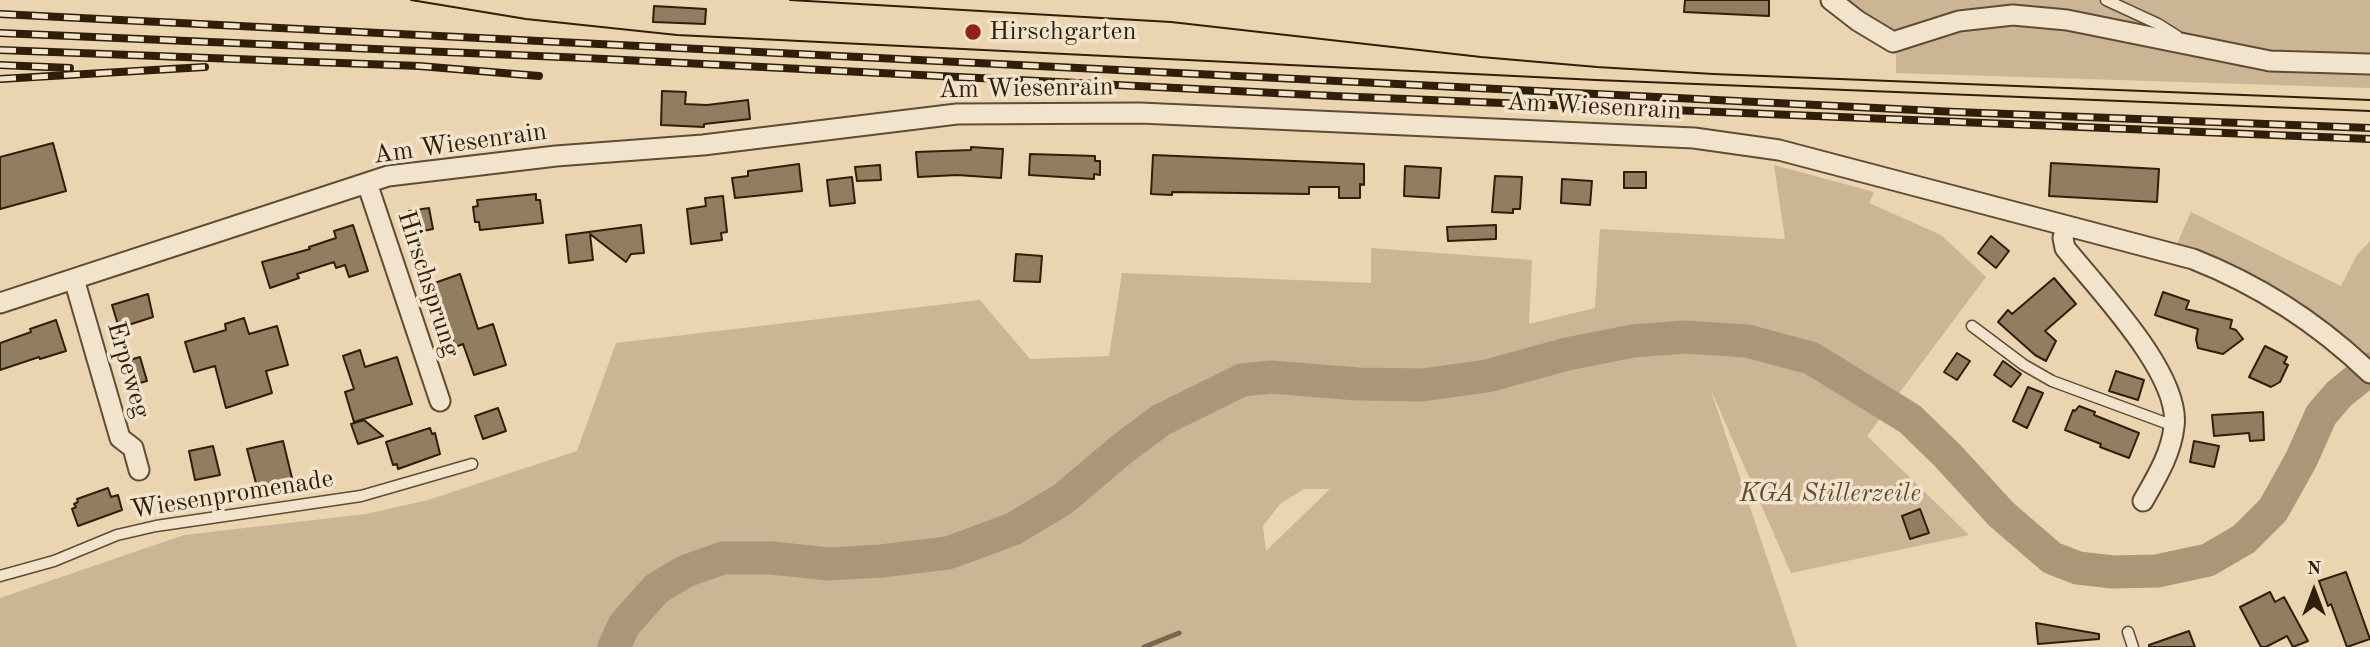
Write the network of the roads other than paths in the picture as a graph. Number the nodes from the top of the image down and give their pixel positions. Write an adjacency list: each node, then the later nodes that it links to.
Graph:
1 (1831, 0): 3 (street)
2 (2106, 0): 3 (lane)
3 (2189, 44): 4 (street)
4 (2370, 64)
5 (367, 183): 6 (street, Am Wiesenrain); 7 (street, Am Wiesenrain); 11 (street, Hirschsprung)
6 (2066, 226): 10 (street, Am Wiesenrain); 12 (street)
7 (74, 279): 8 (street, Am Wiesenrain); 14 (street, Erpeweg)
8 (0, 303)
9 (1972, 326): 12 (lane)
10 (2370, 373)
11 (440, 401)
12 (2175, 427): 15 (street)
13 (472, 464): 16 (lane, Wiesenpromenade)
14 (139, 470)
15 (2143, 501)
16 (0, 576)
17 (2128, 632): 18 (lane)
18 (2133, 647)

